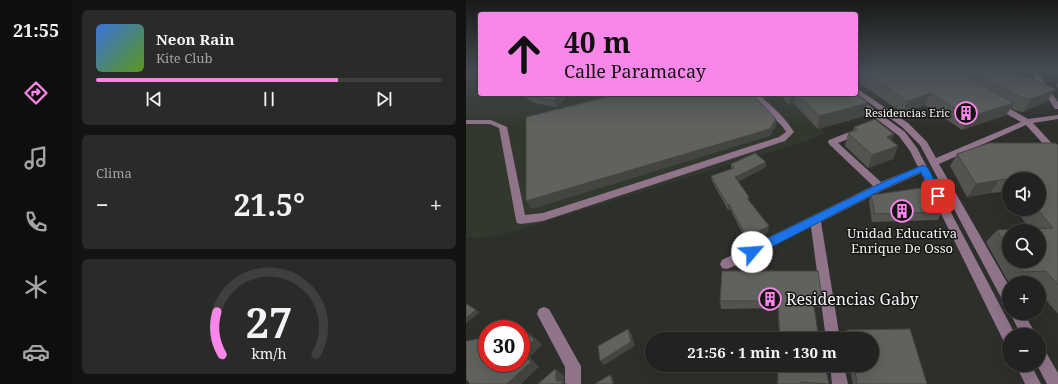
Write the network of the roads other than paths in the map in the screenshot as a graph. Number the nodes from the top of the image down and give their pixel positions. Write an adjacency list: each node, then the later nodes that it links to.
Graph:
1 (1046, 90): 6 (street)
2 (858, 91): 12 (street)
3 (756, 96): 8 (street)
4 (851, 96): 13 (street)
5 (993, 102): 9 (street)
6 (1058, 107)
7 (1058, 116): 9 (street)
8 (466, 122)
9 (1028, 122): 11 (street); 12 (street)
10 (866, 129): 14 (street)
11 (1058, 154)
12 (935, 162): 17 (street)
13 (923, 168): 14 (street); 19 (street)
14 (880, 187): 15 (street)
15 (815, 220): 16 (street); 20 (street)
16 (726, 264)
17 (1002, 286)
18 (544, 314): 24 (street)
19 (1004, 328)
20 (832, 332)
21 (1046, 366): 27 (street)
22 (838, 372): 25 (street)
23 (1027, 372): 26 (street)
24 (573, 384)
25 (840, 384)
26 (1033, 384)
27 (1056, 384)

